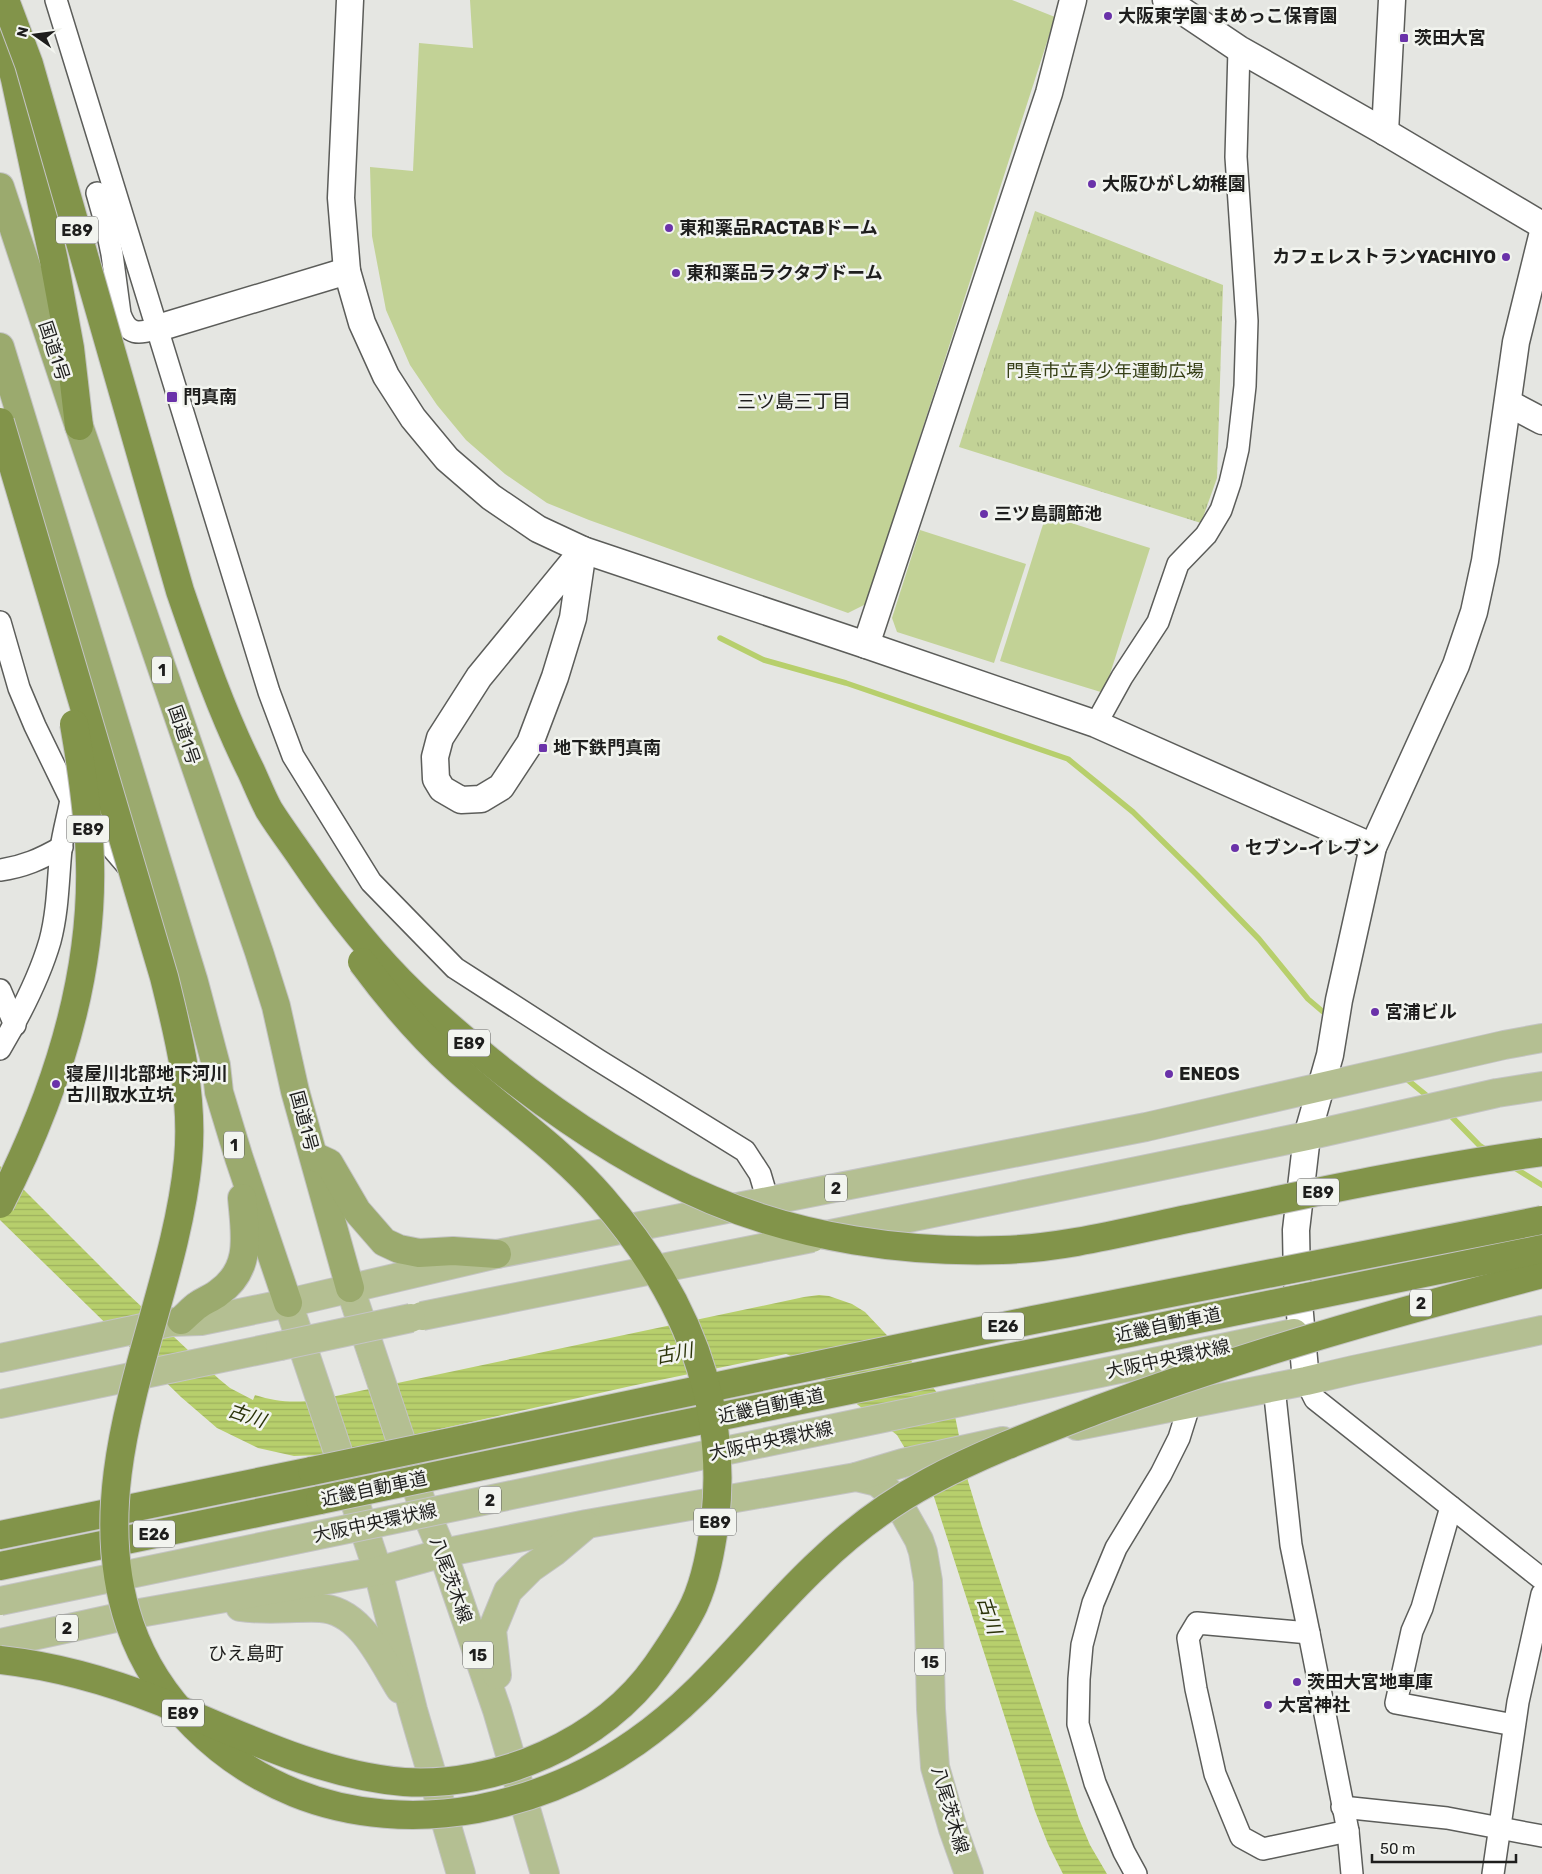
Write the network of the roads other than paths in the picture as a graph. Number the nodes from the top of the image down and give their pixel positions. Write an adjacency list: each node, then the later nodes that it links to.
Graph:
1 (5, 0): 26 (highway, E89, bridge)
2 (56, 0): 11 (street)
3 (350, 0): 14 (street)
4 (1073, 0): 23 (street)
5 (1166, 0): 8 (street)
6 (1392, 0): 9 (street)
7 (0, 24): 19 (highway)
8 (1239, 49): 9 (street); 24 (street)
9 (1385, 132): 12 (street)
10 (0, 187): 19 (highway, 国道1号 / 1)
11 (98, 192): 15 (street); 15 (street)
12 (1542, 225)
13 (1542, 236): 17 (street)
14 (347, 271): 15 (street); 21 (street)
15 (158, 328): 43 (street)
16 (0, 347): 30 (highway, 1)
17 (1508, 403): 18 (street); 28 (street)
18 (1542, 421)
19 (79, 426): 41 (highway, 国道1号 / 1)
20 (4, 434): 44 (highway, E89, bridge); 48 (highway, E89, bridge)
21 (583, 550): 21 (street); 23 (street)
22 (0, 622): 25 (street)
23 (866, 645): 24 (street)
24 (1096, 724): 28 (street)
25 (71, 800): 27 (street); 30 (street)
26 (269, 810): 40 (highway, E89, bridge); 73 (highway, E89, bridge)
27 (62, 847): 29 (street); 32 (street)
28 (1372, 847): 37 (street)
29 (0, 870)
30 (173, 912): 42 (highway, 1)
31 (0, 990): 32 (street)
32 (15, 1025): 34 (street)
33 (1542, 1038): 37 (main road, 2)
34 (0, 1049)
35 (1542, 1073): 38 (main road)
36 (1542, 1086): 38 (main road)
37 (1321, 1088): 39 (street); 43 (main road, 2)
38 (1498, 1093): 39 (main road)
39 (1307, 1136): 54 (street); 59 (main road, bridge)
40 (1542, 1152)
41 (313, 1155): 47 (highway); 50 (highway, 国道1号 / 1)
42 (239, 1158): 51 (highway, 1); 52 (highway)
43 (768, 1201): 47 (main road, 2)
44 (0, 1204)
45 (1542, 1220): 63 (highway, 近畿自動車道 / E26, bridge)
46 (1542, 1249): 65 (highway, 近畿自動車道 / E26, bridge)
47 (497, 1254): 50 (main road, 2)
48 (1542, 1274)
49 (1542, 1280): 54 (main road, 大阪中央環状線 / 2)
50 (350, 1288): 51 (main road, 2); 64 (main road, 八尾茨木線 / 15)
51 (288, 1303): 52 (main road, 2); 66 (main road)
52 (176, 1321): 55 (main road, 2)
53 (1542, 1330): 56 (main road, 2)
54 (1302, 1331): 56 (street); 69 (main road, 大阪中央環状線 / 2, bridge)
55 (0, 1358)
56 (1306, 1381): 57 (main road, 2); 61 (street)
57 (1274, 1387): 58 (main road, 2); 71 (street)
58 (1190, 1403): 60 (main road, 2); 84 (street)
59 (0, 1404)
60 (856, 1477): 62 (main road, 2); 83 (main road, 八尾茨木線 / 15)
61 (1451, 1507): 67 (street); 76 (street)
62 (587, 1524): 64 (main road, 2); 75 (main road)
63 (0, 1535)
64 (443, 1553): 66 (main road, 2); 75 (main road, 八尾茨木線 / 15)
65 (0, 1566)
66 (378, 1570): 70 (main road, 2); 74 (main road)
67 (1542, 1579)
68 (1542, 1594): 76 (street)
69 (0, 1601)
70 (204, 1602): 72 (main road, 2); 74 (main road)
71 (1310, 1633): 77 (street); 79 (street)
72 (0, 1643)
73 (0, 1660)
74 (413, 1710): 81 (main road)
75 (497, 1710): 82 (main road, 八尾茨木線 / 15)
76 (1514, 1725): 78 (street)
77 (1342, 1806): 78 (street); 79 (street)
78 (1499, 1828): 80 (street); 86 (street)
79 (1348, 1831): 85 (street)
80 (1542, 1836)
81 (461, 1874)
82 (546, 1874)
83 (969, 1874)
84 (1136, 1874)
85 (1352, 1874)
86 (1493, 1874)

